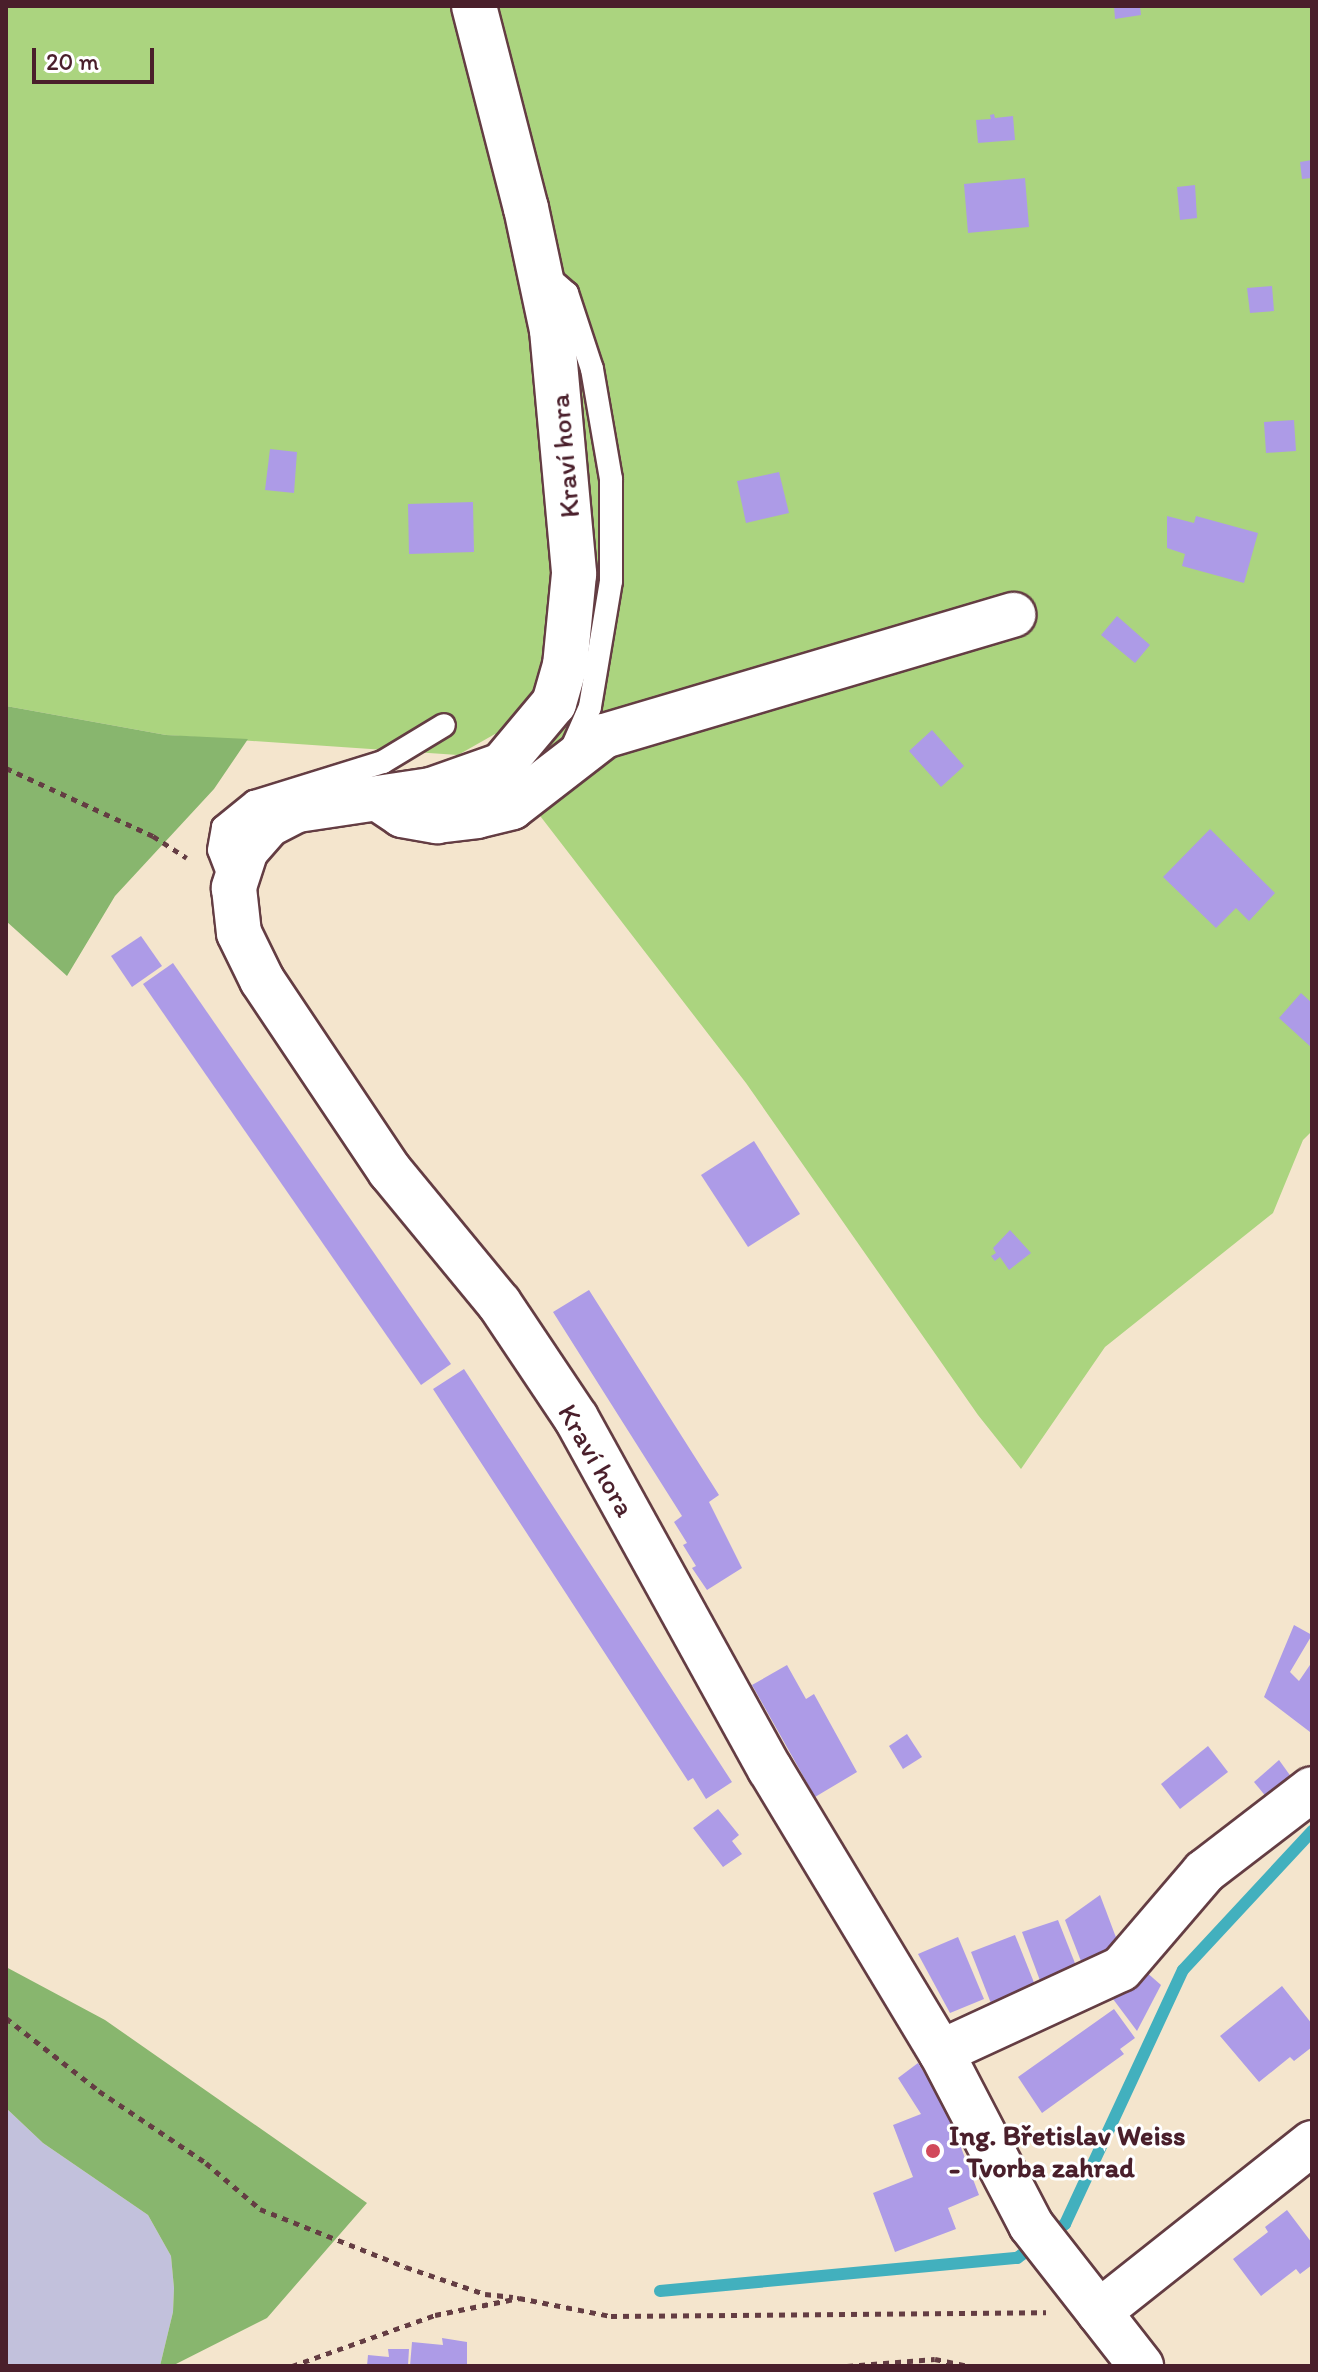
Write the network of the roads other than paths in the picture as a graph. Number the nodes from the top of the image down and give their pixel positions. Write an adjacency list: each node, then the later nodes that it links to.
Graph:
1 (474, 6): 2 (street, Kraví hora)
2 (539, 269): 5 (lane); 6 (street, Kraví hora)
3 (1013, 615): 5 (street)
4 (444, 725): 7 (lane)
5 (562, 769): 6 (street)
6 (378, 798): 7 (street, Kraví hora)
7 (234, 888): 9 (street, Kraví hora)
8 (1312, 1789): 9 (street)
9 (941, 2052): 11 (street, Kraví hora)
10 (1312, 2143): 11 (street)
11 (1099, 2312): 12 (street, Kraví hora)
12 (1141, 2366)

